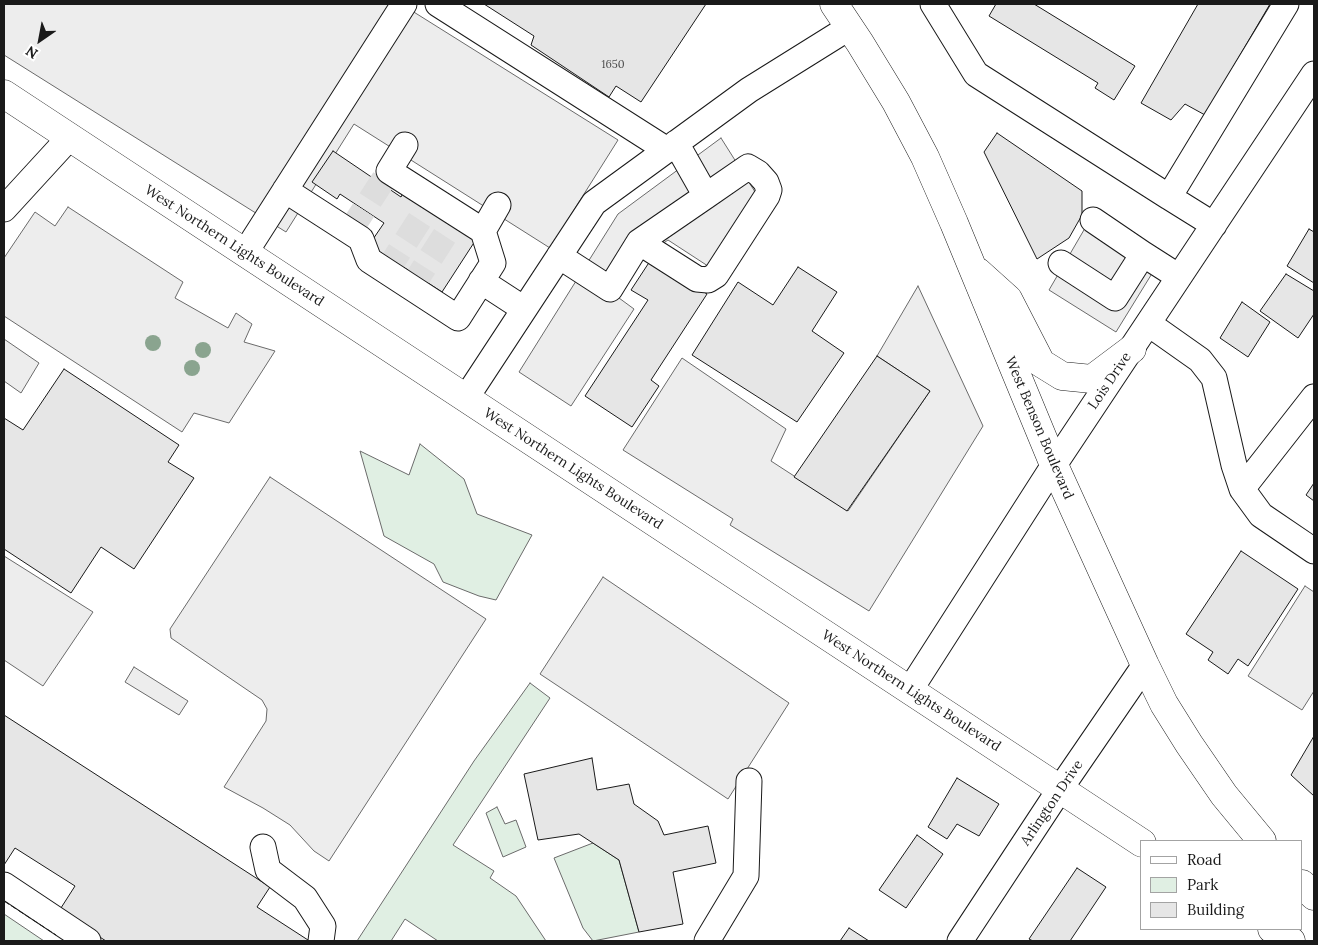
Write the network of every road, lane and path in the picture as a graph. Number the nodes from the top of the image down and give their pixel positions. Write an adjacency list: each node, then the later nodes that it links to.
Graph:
1 (404, 4): 12 (street)
2 (438, 4): 11 (street)
3 (834, 4): 6 (main road, West Benson Boulevard)
4 (933, 4): 14 (street)
5 (1286, 4): 14 (street)
6 (850, 27): 11 (street); 25 (main road, West Benson Boulevard)
7 (1314, 74): 18 (street, Lois Drive)
8 (4, 94): 9 (main road, West Northern Lights Boulevard)
9 (70, 137): 16 (street); 21 (main road, West Northern Lights Boulevard)
10 (405, 144): 19 (street)
11 (672, 146): 13 (street); 23 (street)
12 (285, 190): 21 (street); 27 (street)
13 (706, 196): 20 (street); 20 (street)
14 (1169, 197): 18 (street)
15 (498, 206): 19 (street)
16 (4, 209)
17 (1093, 220): 22 (street)
18 (1214, 225): 26 (street, Lois Drive)
19 (483, 231): 27 (street)
20 (640, 242): 23 (street)
21 (245, 253): 32 (main road, West Northern Lights Boulevard)
22 (1143, 254): 24 (street); 26 (street)
23 (559, 256): 28 (street)
24 (1061, 263)
25 (972, 266): 30 (main road); 33 (main road, West Benson Boulevard)
26 (1179, 278): 29 (street, Lois Drive)
27 (481, 281): 28 (street)
28 (524, 309): 32 (street)
29 (1149, 324): 30 (street, Lois Drive); 34 (street)
30 (1132, 349): 33 (street, Lois Drive)
31 (1314, 397): 34 (street)
32 (466, 398): 37 (main road, West Northern Lights Boulevard)
33 (1054, 465): 36 (main road, West Benson Boulevard); 37 (street, Lois Drive)
34 (1242, 490): 35 (street)
35 (1314, 551)
36 (1145, 665): 39 (street, Arlington Drive); 40 (main road, West Benson Boulevard)
37 (910, 690): 39 (main road, West Northern Lights Boulevard)
38 (749, 781): 49 (street)
39 (1060, 789): 41 (main road, West Northern Lights Boulevard); 50 (street, Arlington Drive)
40 (1261, 840)
41 (1140, 842)
42 (263, 847): 48 (street)
43 (4, 885): 47 (street)
44 (1303, 885): 45 (main road)
45 (1314, 896)
46 (1274, 930): 51 (main road)
47 (88, 941)
48 (321, 941)
49 (707, 941)
50 (960, 941)
51 (1291, 941)

